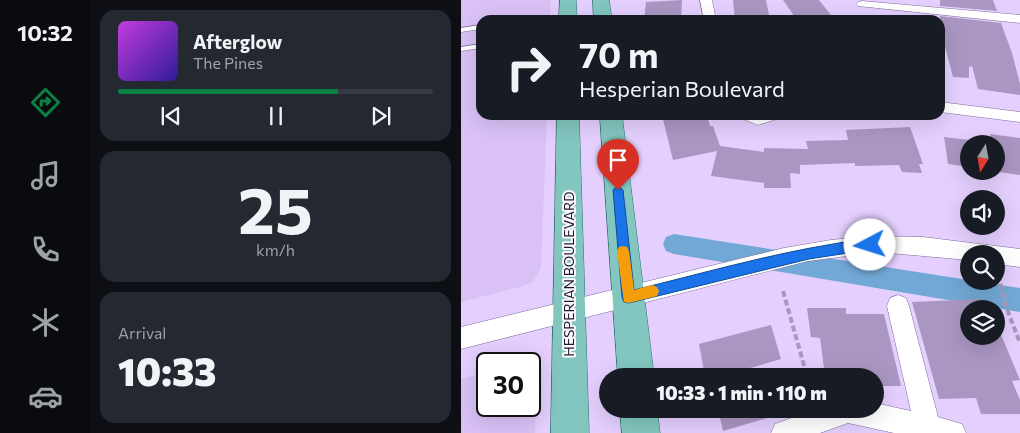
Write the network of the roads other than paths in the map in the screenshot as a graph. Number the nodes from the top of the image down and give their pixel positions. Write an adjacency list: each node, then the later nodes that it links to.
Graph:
1 (568, 0): 5 (main road)
2 (601, 0): 6 (main road)
3 (707, 0): 7 (street)
4 (862, 4): 8 (street)
5 (568, 15)
6 (602, 15)
7 (709, 15)
8 (1020, 19)
9 (476, 28): 10 (lane)
10 (461, 30)
11 (476, 47): 12 (lane)
12 (461, 49)
13 (945, 108): 14 (street)
14 (1020, 117)
15 (568, 120): 22 (main road, HESPERIAN BOULEVARD)
16 (611, 120): 20 (main road)
17 (960, 249): 20 (street)
18 (1005, 256): 19 (street)
19 (1020, 258)
20 (629, 297): 22 (street); 24 (main road)
21 (898, 306): 26 (street)
22 (569, 312): 23 (street); 27 (main road, HESPERIAN BOULEVARD)
23 (461, 338)
24 (635, 368)
25 (640, 418): 28 (main road)
26 (928, 428): 29 (street); 30 (street)
27 (570, 433)
28 (641, 433)
29 (784, 433)
30 (953, 433)

